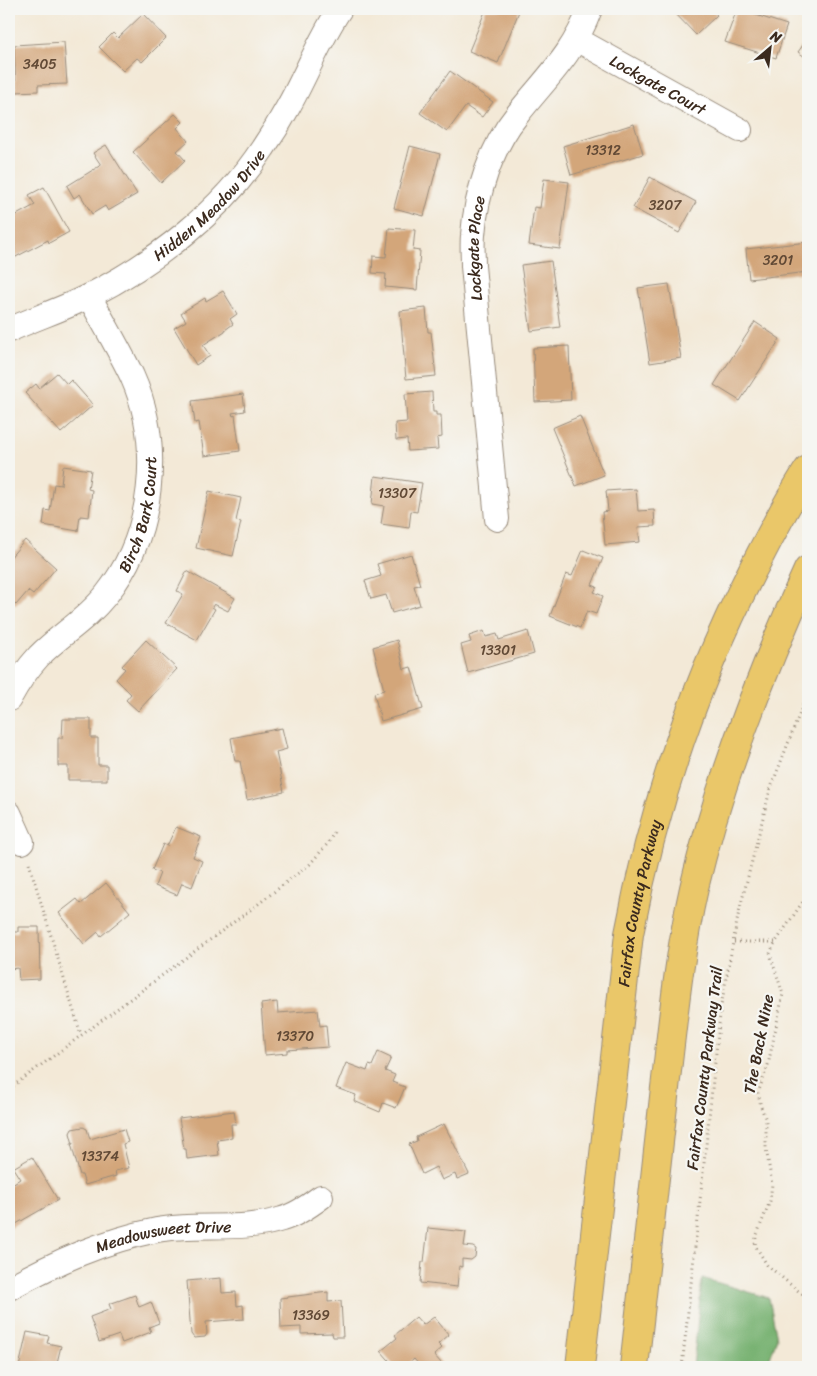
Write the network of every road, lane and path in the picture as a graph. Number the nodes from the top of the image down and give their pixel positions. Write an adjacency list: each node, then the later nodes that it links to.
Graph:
1 (340, 9): 5 (street, Hidden Meadow Drive)
2 (590, 9): 3 (street, Lockgate Place)
3 (576, 40): 4 (street, Lockgate Court); 8 (street, Lockgate Place)
4 (740, 130)
5 (89, 296): 6 (street, Hidden Meadow Drive); 11 (street, Birch Bark Court)
6 (9, 330)
7 (808, 470): 23 (highway, Fairfax County Parkway)
8 (497, 519)
9 (808, 570): 24 (highway)
10 (808, 692): 16 (path, Fairfax County Parkway Trail)
11 (9, 699)
12 (9, 813): 14 (street)
13 (334, 832): 18 (path)
14 (22, 842): 18 (path)
15 (808, 894): 17 (path, The Back Nine)
16 (734, 942): 17 (path); 25 (path, Fairfax County Parkway Trail)
17 (776, 942): 22 (path, The Back Nine)
18 (82, 1035): 19 (path)
19 (9, 1089)
20 (321, 1197): 21 (street, Meadowsweet Drive)
21 (9, 1288)
22 (808, 1299)
23 (580, 1367)
24 (634, 1367)
25 (682, 1367)

